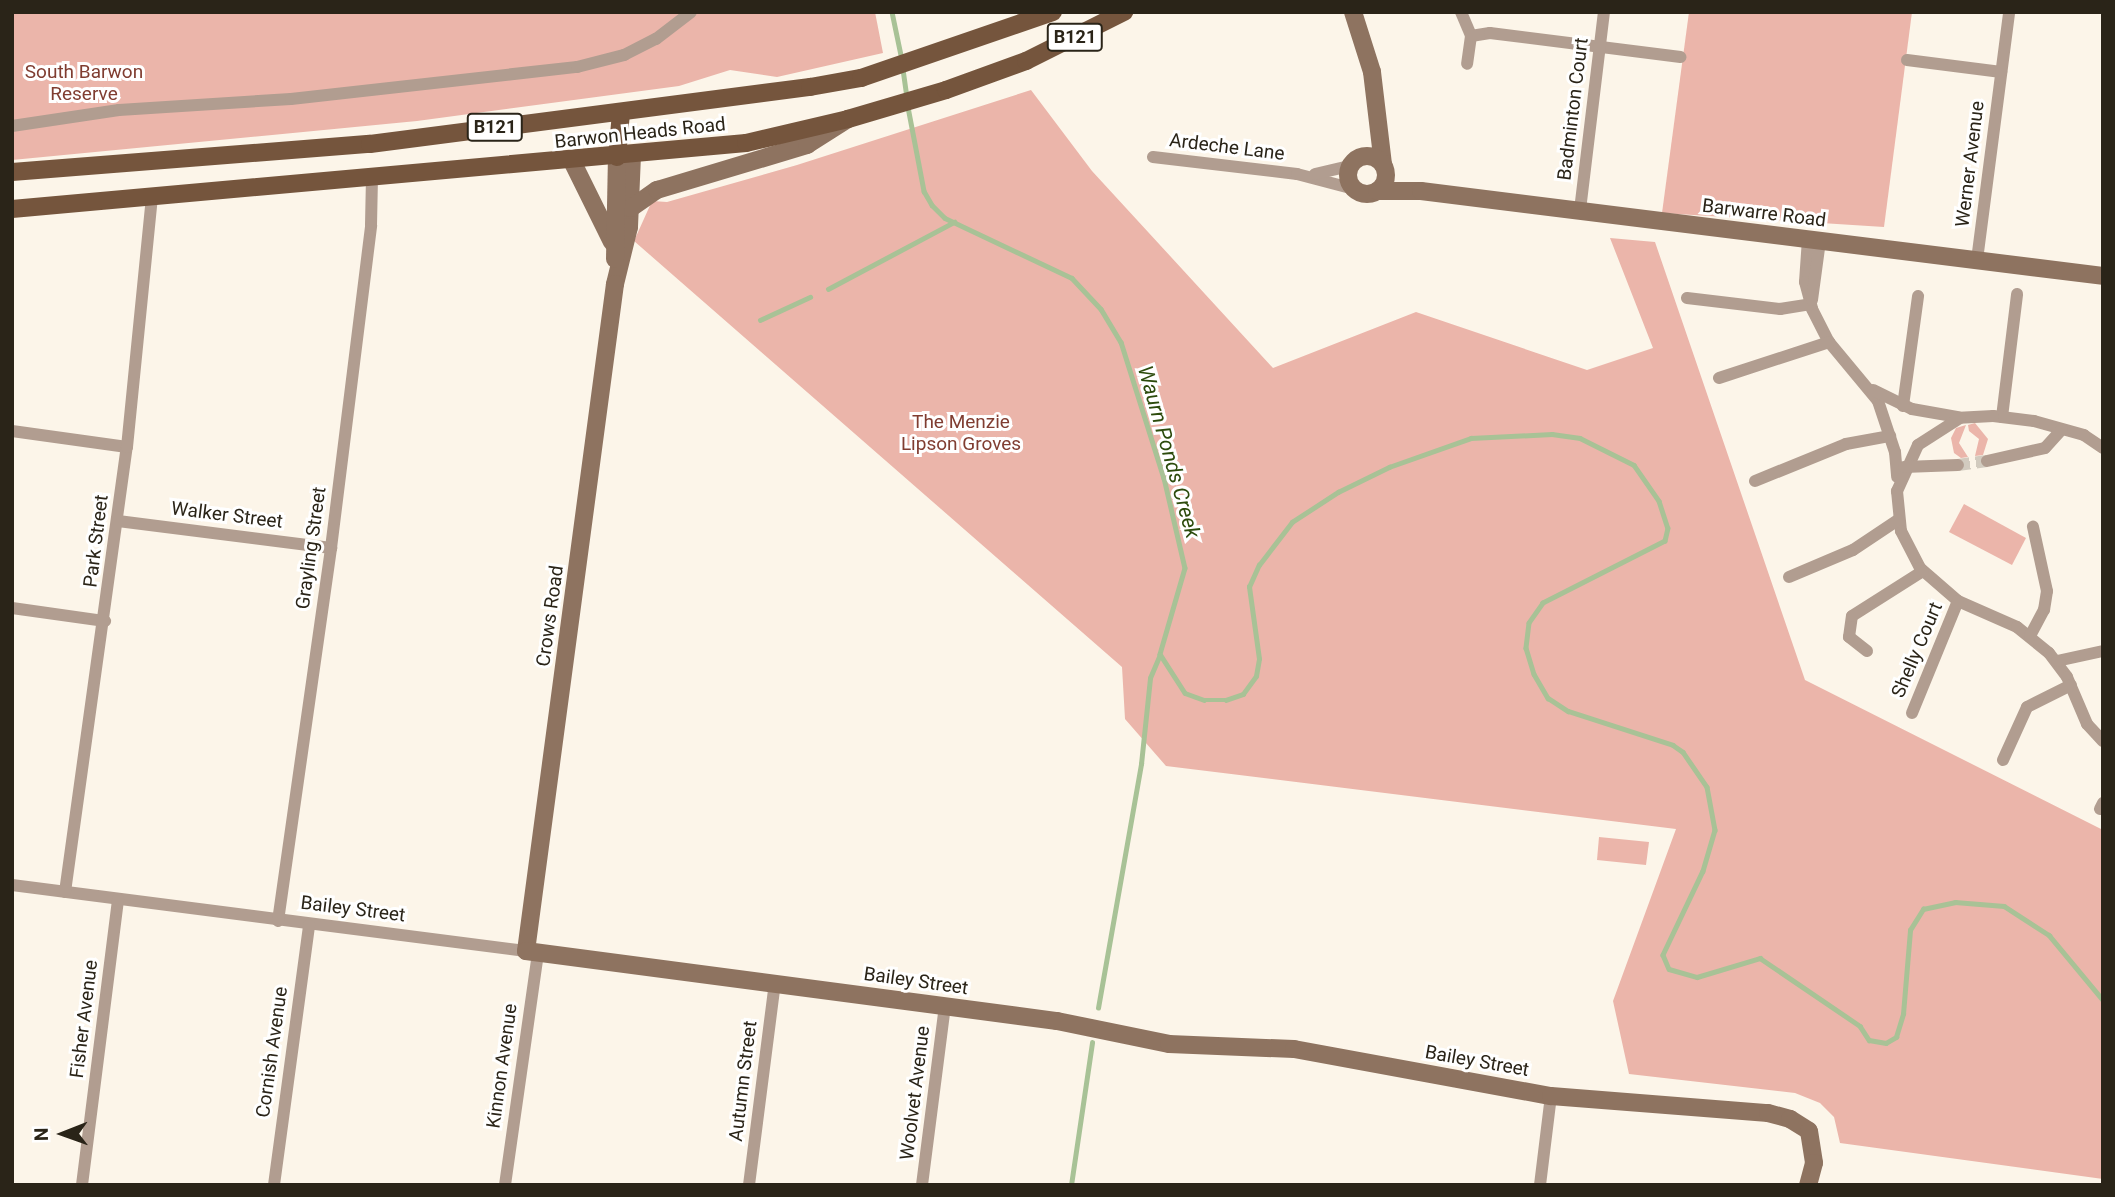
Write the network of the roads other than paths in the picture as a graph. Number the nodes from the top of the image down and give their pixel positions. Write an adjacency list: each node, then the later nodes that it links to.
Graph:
1 (691, 12): 19 (street)
2 (1053, 12): 17 (main road, Barwon Heads Road / B121)
3 (1124, 12): 18 (main road, Barwon Heads Road / B121)
4 (1342, 12): 11 (street)
5 (1353, 12): 11 (street)
6 (1461, 12): 9 (street)
7 (1604, 12): 10 (street, Badminton Court)
8 (2009, 12): 15 (street, Werner Avenue)
9 (1471, 36): 10 (street); 14 (street)
10 (1600, 46): 12 (street); 34 (street, Badminton Court)
11 (1366, 50): 16 (street)
12 (1680, 57)
13 (1907, 60): 15 (street)
14 (1466, 64)
15 (2001, 72): 37 (street, Werner Avenue)
16 (1374, 92): 23 (street); 24 (street)
17 (621, 113): 20 (main road); 25 (main road, Barwon Heads Road / B121)
18 (848, 119): 20 (main road, Barwon Heads Road / B121); 32 (street)
19 (12, 126)
20 (624, 156): 22 (main road, Barwon Heads Road / B121); 32 (street, Crows Road); 35 (street)
21 (1153, 157): 26 (street, Ardeche Lane)
22 (572, 161): 27 (main road, Barwon Heads Road / B121); 35 (street)
23 (1354, 162): 24 (street); 26 (street, Ardeche Lane); 28 (street)
24 (1384, 167): 29 (street); 30 (street, Barwarre Road)
25 (12, 172)
26 (1297, 174): 28 (street, Ardeche Lane)
27 (372, 179): 31 (main road, Barwon Heads Road / B121); 64 (street, Grayling Street)
28 (1354, 189): 29 (street)
29 (1377, 191): 30 (street, Barwarre Road)
30 (1420, 191): 34 (street, Barwarre Road)
31 (152, 195): 33 (main road, Barwon Heads Road / B121); 54 (street, Park Street)
32 (631, 208): 39 (street, Crows Road)
33 (12, 209)
34 (1580, 210): 36 (street, Barwarre Road)
35 (612, 232): 39 (street, Crows Road)
36 (1814, 240): 37 (street, Barwarre Road); 43 (street)
37 (1977, 260): 38 (street, Barwarre Road)
38 (2103, 276)
39 (614, 287): 83 (street, Crows Road)
40 (2017, 294): 49 (street)
41 (1918, 296): 47 (street)
42 (1687, 298): 43 (street)
43 (1811, 304): 44 (street)
44 (1829, 342): 45 (street); 46 (street)
45 (1719, 378)
46 (1862, 380): 47 (street); 53 (street)
47 (1903, 406): 48 (street)
48 (1967, 417): 49 (street); 58 (street)
49 (2002, 417): 51 (street)
50 (12, 431): 54 (street)
51 (2068, 431): 52 (street); 55 (street); 56 (street)
52 (2103, 435)
53 (1891, 436): 59 (street); 60 (street)
54 (127, 447): 62 (street, Park Street)
55 (2103, 448)
56 (1987, 461)
57 (1958, 465): 58 (street)
58 (1904, 467): 60 (street)
59 (1755, 481)
60 (1896, 491): 61 (street)
61 (1898, 520): 65 (street); 66 (street)
62 (118, 521): 64 (street, Walker Street); 69 (street, Park Street)
63 (2033, 527): 70 (street)
64 (331, 548): 81 (street, Grayling Street)
65 (1923, 571): 67 (street); 71 (street)
66 (1789, 577)
67 (1958, 601): 70 (street); 75 (street, Shelly Court)
68 (12, 608): 69 (street)
69 (104, 621): 79 (street, Park Street)
70 (2030, 636): 73 (street)
71 (1867, 651)
72 (2103, 651): 73 (street)
73 (2057, 661): 74 (street)
74 (2071, 685): 76 (street); 77 (street)
75 (1912, 713)
76 (2103, 740)
77 (2003, 760)
78 (12, 885): 79 (street, Bailey Street)
79 (65, 892): 80 (street, Bailey Street)
80 (118, 899): 81 (street, Bailey Street); 87 (street, Fisher Avenue)
81 (278, 921): 82 (street, Bailey Street)
82 (309, 925): 83 (street, Bailey Street); 88 (street, Cornish Avenue)
83 (532, 952): 84 (street, Bailey Street); 89 (street, Kinnon Avenue)
84 (775, 982): 85 (street, Bailey Street); 90 (street, Autumn Street)
85 (946, 1006): 86 (street, Bailey Street); 91 (street, Woolvet Avenue)
86 (1551, 1096): 92 (street); 93 (street, Bailey Street)
87 (82, 1185)
88 (274, 1185)
89 (505, 1185)
90 (749, 1185)
91 (922, 1185)
92 (1540, 1185)
93 (1808, 1185)

